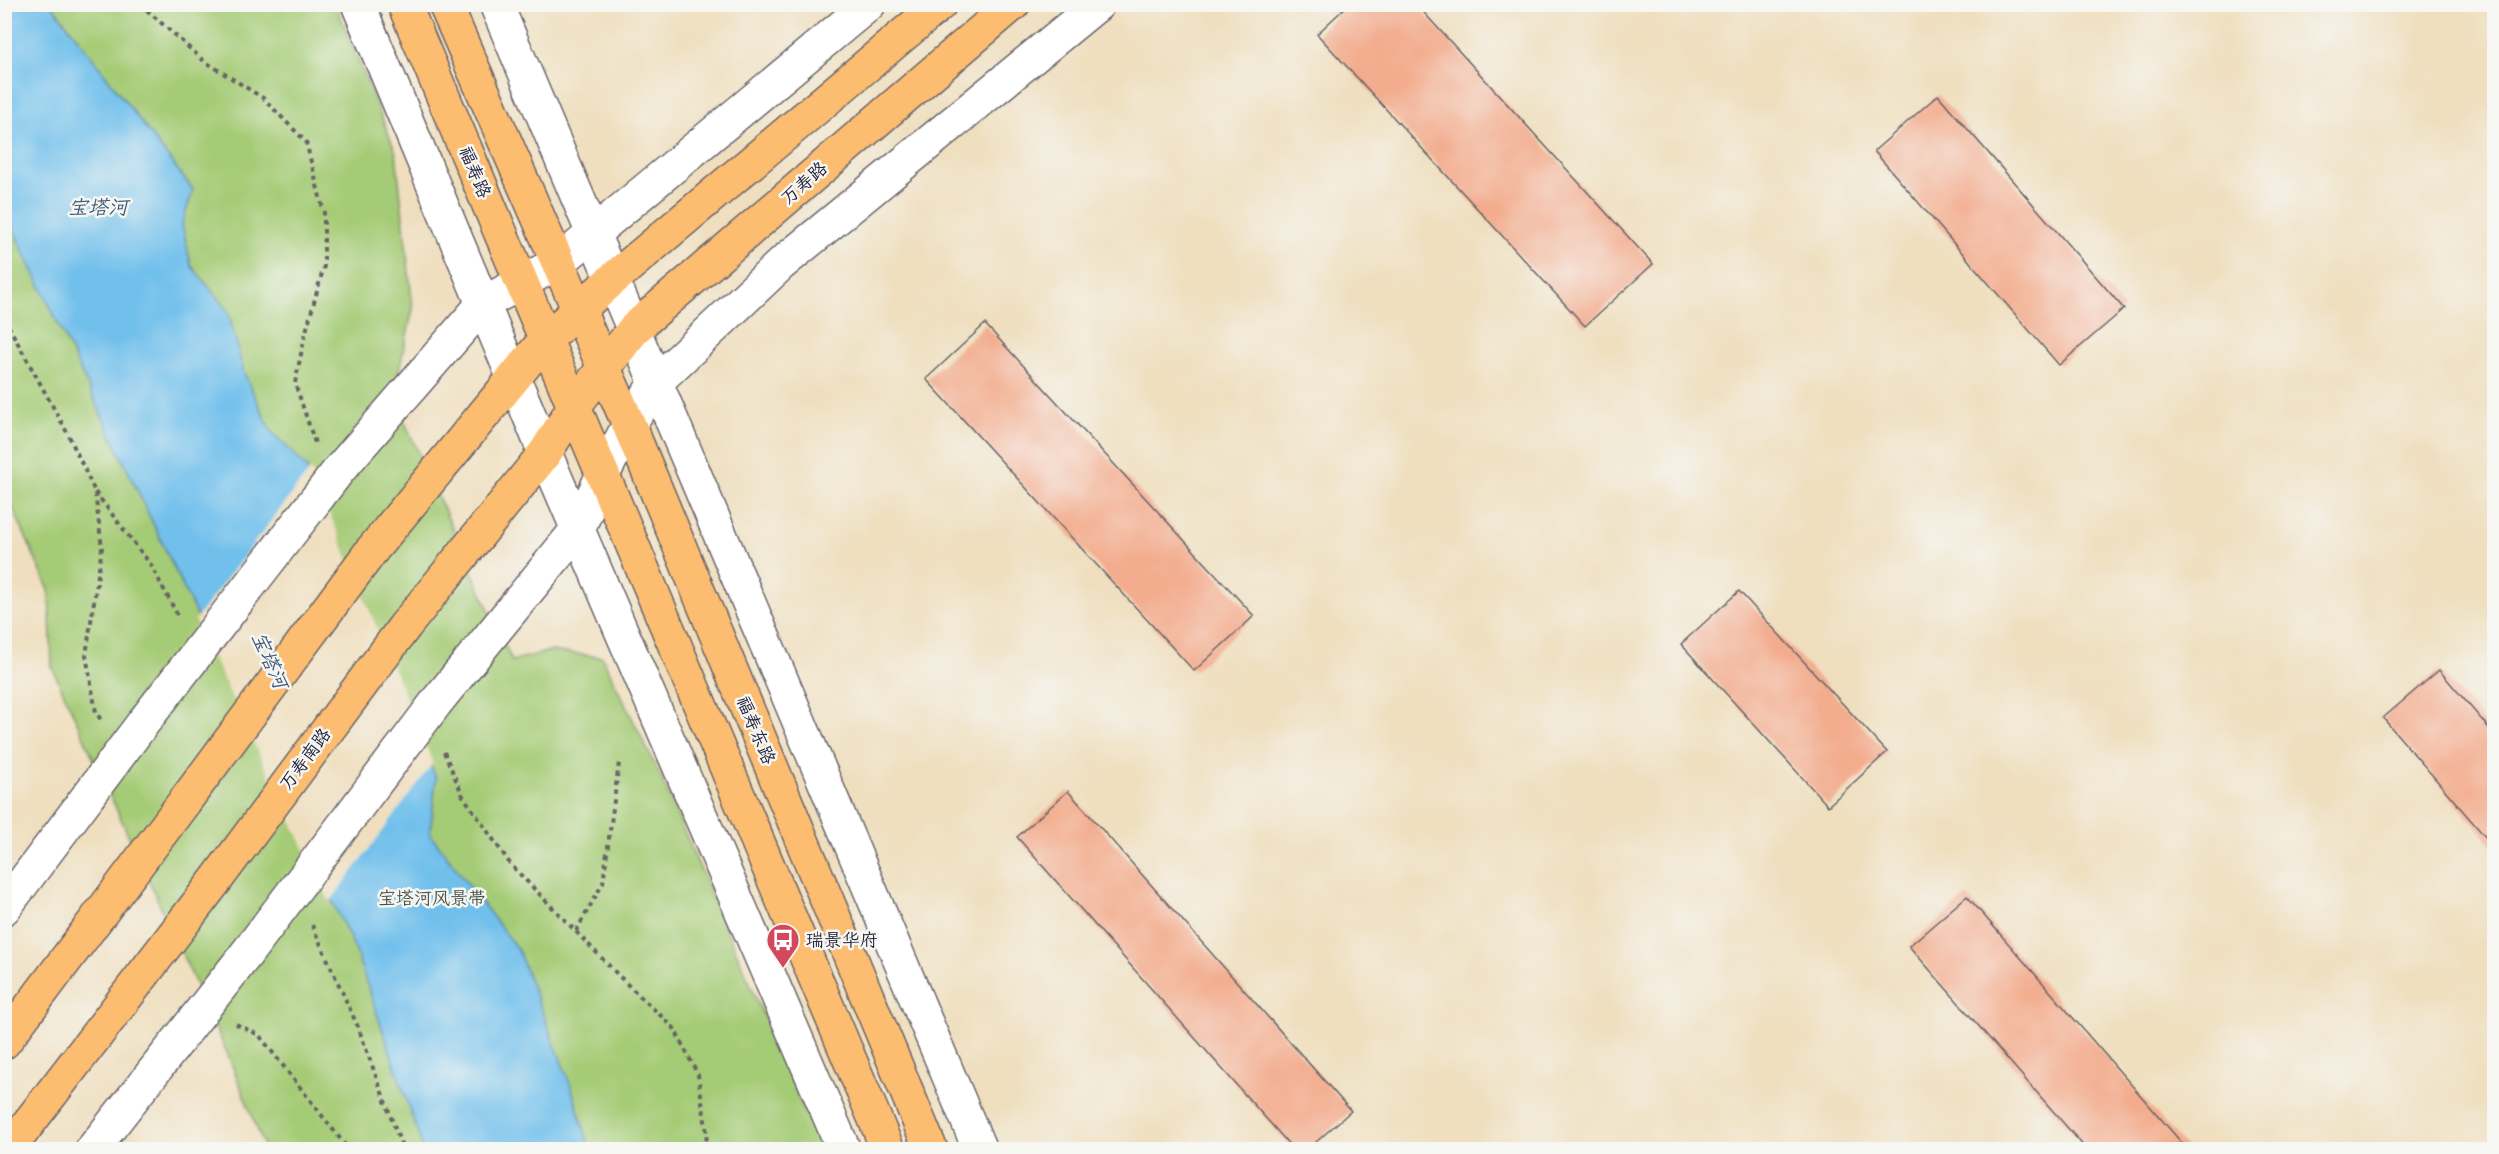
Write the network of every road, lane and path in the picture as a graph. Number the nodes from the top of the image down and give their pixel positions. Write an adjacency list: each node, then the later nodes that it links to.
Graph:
1 (358, 4): 13 (street)
2 (404, 4): 12 (main road, 福寿路)
3 (445, 4): 10 (main road)
4 (496, 4): 9 (street)
5 (869, 4): 9 (street)
6 (940, 4): 11 (main road)
7 (1013, 4): 16 (main road, 万寿路)
8 (1098, 4): 20 (street)
9 (594, 234): 10 (street); 11 (street)
10 (559, 262): 12 (street); 14 (main road)
11 (613, 279): 14 (main road); 16 (street)
12 (522, 282): 13 (street); 17 (main road, 福寿路)
13 (484, 303): 19 (street); 26 (street, bridge)
14 (578, 312): 17 (main road); 18 (main road, 福寿东路)
15 (4, 318): 26 (path)
16 (634, 328): 18 (main road, 万寿路); 20 (street)
17 (546, 339): 19 (main road); 21 (main road)
18 (604, 370): 21 (main road, 万寿南路); 22 (main road, 福寿东路)
19 (514, 378): 23 (street); 31 (main road, bridge)
20 (656, 382): 22 (street); 38 (street)
21 (575, 405): 23 (main road, 万寿南路); 24 (main road)
22 (629, 425): 24 (street); 37 (main road, 福寿东路)
23 (545, 453): 25 (street); 32 (main road, 万寿南路, bridge)
24 (603, 474): 25 (street); 36 (main road)
25 (578, 529): 30 (street, bridge); 35 (street)
26 (122, 752): 28 (street)
27 (620, 763): 29 (path)
28 (4, 908)
29 (576, 931)
30 (202, 1009): 33 (street); 34 (path)
31 (4, 1042)
32 (8, 1149)
33 (92, 1149)
34 (349, 1149)
35 (844, 1149)
36 (888, 1149)
37 (931, 1149)
38 (980, 1149)

